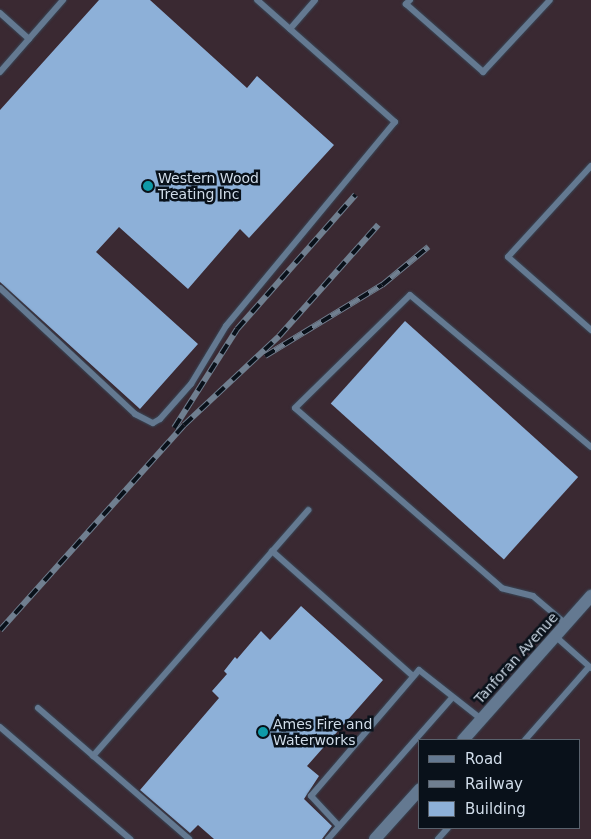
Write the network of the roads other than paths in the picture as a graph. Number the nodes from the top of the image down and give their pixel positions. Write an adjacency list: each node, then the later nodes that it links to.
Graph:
1 (63, 0): 8 (lane)
2 (257, 0): 7 (lane)
3 (315, 0): 7 (lane)
4 (410, 0): 5 (lane)
5 (550, 0)
6 (0, 13): 8 (lane)
7 (290, 29): 11 (lane)
8 (29, 39): 9 (lane)
9 (0, 72)
10 (591, 166): 12 (lane)
11 (0, 288)
12 (591, 330)
13 (591, 446): 17 (lane)
14 (308, 510): 15 (lane)
15 (272, 551): 20 (lane); 27 (lane)
16 (591, 597): 17 (street, Tanforan Avenue)
17 (566, 624): 18 (street, Tanforan Avenue)
18 (555, 636): 19 (lane); 23 (street, Tanforan Avenue)
19 (590, 668): 26 (lane)
20 (413, 676): 21 (lane); 29 (lane)
21 (452, 698): 23 (lane); 29 (lane)
22 (38, 708): 27 (lane)
23 (481, 719): 25 (street, Tanforan Avenue)
24 (0, 727): 31 (lane)
25 (464, 739)
26 (526, 739)
27 (93, 756): 32 (lane)
28 (418, 791): 34 (street)
29 (339, 826): 33 (lane)
30 (447, 829): 35 (lane)
31 (130, 839)
32 (189, 839)
33 (328, 839)
34 (375, 839)
35 (438, 839)

